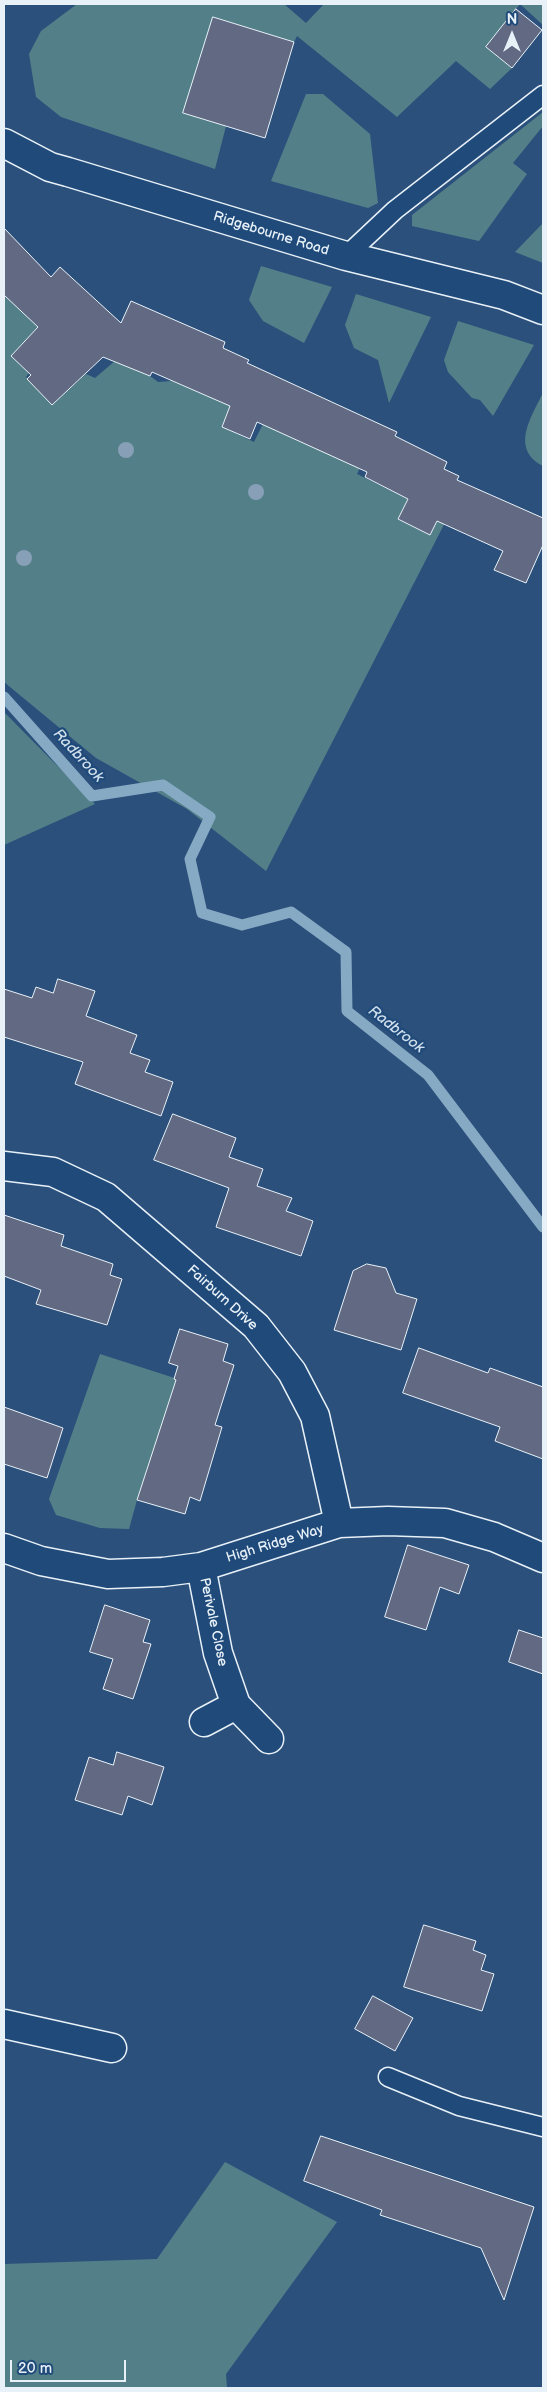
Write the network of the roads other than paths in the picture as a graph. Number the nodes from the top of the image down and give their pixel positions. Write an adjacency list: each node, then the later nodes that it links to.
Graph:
1 (543, 95): 3 (lane)
2 (4, 143): 3 (street, Ridgebourne Road)
3 (346, 256): 4 (street, Ridgebourne Road)
4 (543, 310)
5 (4, 1166): 6 (street, Fairburn Drive)
6 (339, 1523): 8 (street, High Ridge Way); 9 (street, High Ridge Way)
7 (4, 1548): 9 (street, High Ridge Way)
8 (543, 1558)
9 (201, 1567): 10 (street, Perivale Close)
10 (236, 1705): 11 (street); 12 (street, Perivale Close)
11 (204, 1722)
12 (269, 1739)
13 (4, 2024): 14 (street)
14 (112, 2048)
15 (388, 2077): 16 (lane)
16 (543, 2127)

